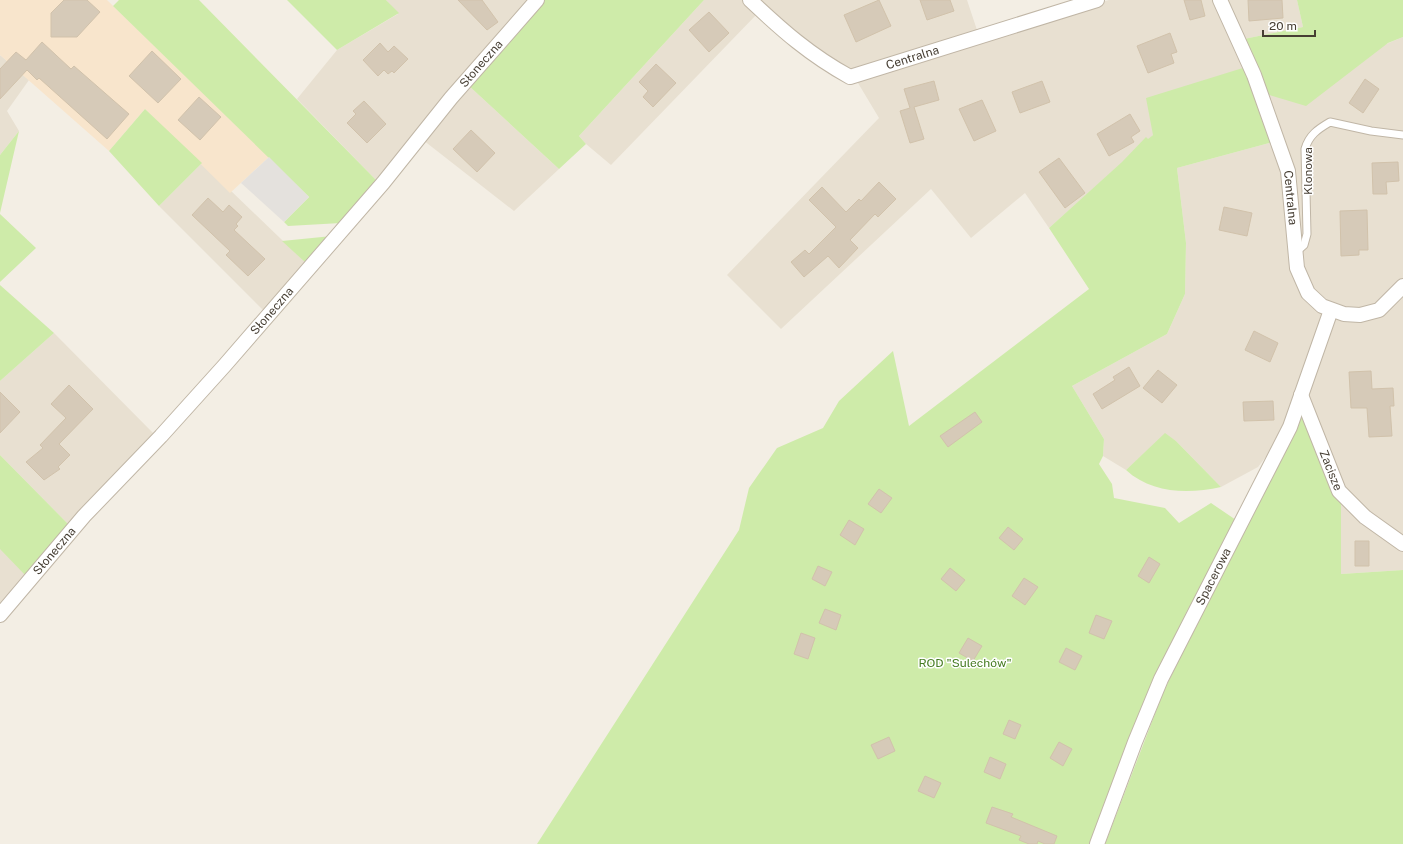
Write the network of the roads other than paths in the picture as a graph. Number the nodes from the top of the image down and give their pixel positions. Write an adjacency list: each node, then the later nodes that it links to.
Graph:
1 (537, 0): 11 (street, Słoneczna)
2 (750, 0): 3 (street, Centralna)
3 (1097, 0)
4 (1220, 0): 6 (street, Centralna)
5 (1403, 135): 6 (lane, Klonowa)
6 (1295, 252): 8 (street, Centralna)
7 (1403, 286): 8 (street, Centralna)
8 (1331, 310): 9 (street, Spacerowa)
9 (1301, 395): 10 (street, Zacisze); 12 (street, Spacerowa)
10 (1403, 544)
11 (0, 614)
12 (1097, 844)

